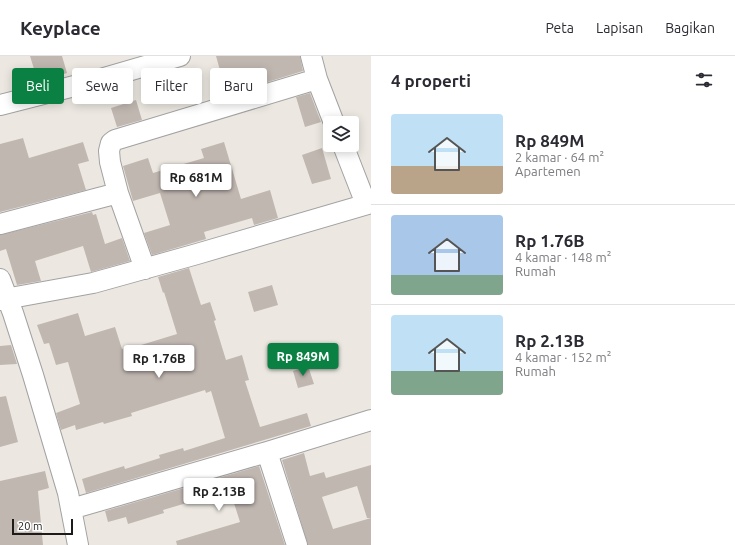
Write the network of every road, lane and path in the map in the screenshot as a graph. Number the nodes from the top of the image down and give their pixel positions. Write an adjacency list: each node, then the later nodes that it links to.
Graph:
1 (180, 56): 4 (street)
2 (311, 56): 3 (street)
3 (317, 79): 5 (street); 7 (street)
4 (0, 105)
5 (331, 116)
6 (346, 152): 8 (street)
7 (118, 193): 9 (street); 10 (street)
8 (368, 204): 10 (street)
9 (0, 224)
10 (145, 269): 12 (street)
11 (0, 279): 12 (street)
12 (4, 299): 15 (street)
13 (371, 420): 14 (street)
14 (267, 452): 15 (street); 17 (street)
15 (71, 509): 16 (street)
16 (78, 545)
17 (297, 545)

